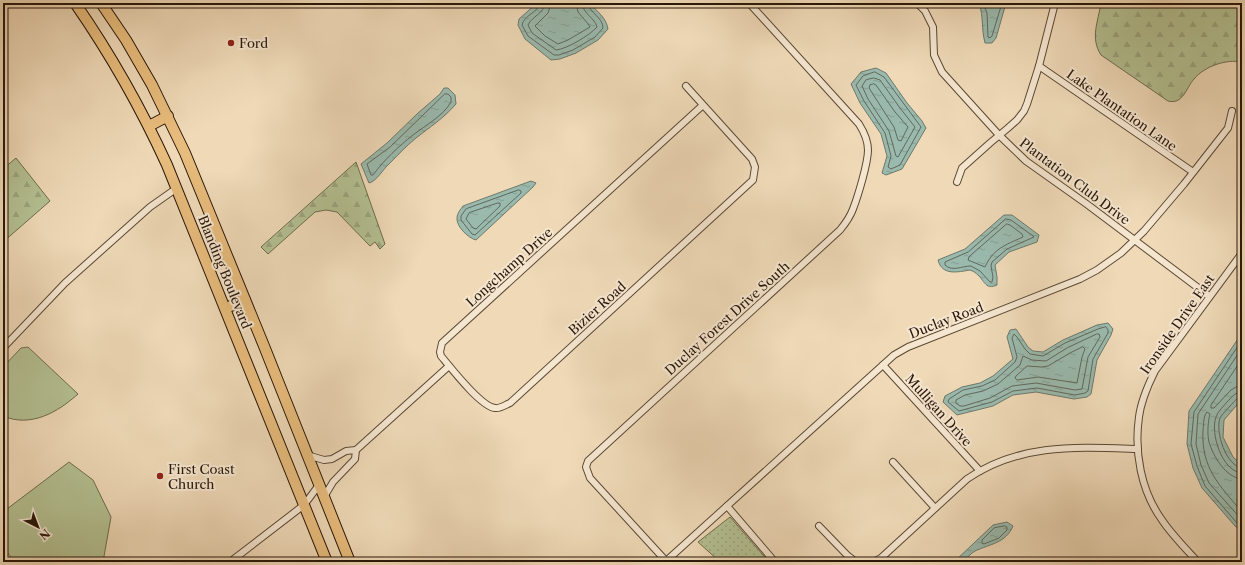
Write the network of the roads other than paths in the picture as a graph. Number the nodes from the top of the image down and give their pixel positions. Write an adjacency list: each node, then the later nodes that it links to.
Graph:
1 (75, 3): 11 (main road, Blanding Boulevard)
2 (101, 3): 10 (main road, Blanding Boulevard)
3 (749, 3): 38 (street, Duclay Forest Drive South)
4 (917, 3): 12 (street, Plantation Club Drive)
5 (1055, 3): 6 (street)
6 (1039, 66): 12 (street); 13 (street, Lake Plantation Lane)
7 (686, 86): 8 (street)
8 (703, 105): 23 (street, Longchamp Drive); 23 (street, Bizier Road)
9 (1232, 111): 13 (street, Duclay Road)
10 (168, 116): 11 (main road); 19 (main road, Blanding Boulevard)
11 (149, 126): 15 (main road, Blanding Boulevard)
12 (999, 135): 14 (street); 16 (street, Plantation Club Drive)
13 (1193, 172): 16 (street, Duclay Road)
14 (956, 182)
15 (177, 188): 20 (main road, Blanding Boulevard); 21 (street)
16 (1135, 240): 18 (street, Plantation Club Drive); 22 (street, Duclay Road)
17 (1242, 253): 18 (street, Ironside Drive East)
18 (1209, 296): 24 (street, Ironside Drive East)
19 (245, 300): 20 (main road); 26 (main road, Blanding Boulevard)
20 (226, 308): 31 (main road, Blanding Boulevard)
21 (3, 348)
22 (883, 365): 28 (street, Mulligan Drive); 32 (street, Duclay Road)
23 (449, 366): 25 (street)
24 (1138, 449): 28 (street); 42 (street, Ironside Drive East)
25 (356, 450): 26 (street); 30 (street)
26 (307, 455): 29 (main road, Blanding Boulevard)
27 (893, 462): 33 (street)
28 (980, 471): 33 (street)
29 (319, 485): 30 (main road, Blanding Boulevard); 31 (street)
30 (324, 498): 37 (main road, Blanding Boulevard)
31 (304, 505): 35 (street); 36 (main road, Blanding Boulevard)
32 (727, 506): 38 (street, Duclay Road); 39 (street)
33 (935, 508): 41 (street)
34 (819, 526): 40 (street)
35 (230, 562)
36 (327, 562)
37 (350, 562)
38 (665, 562)
39 (774, 562)
40 (856, 562)
41 (873, 562)
42 (1198, 562)

